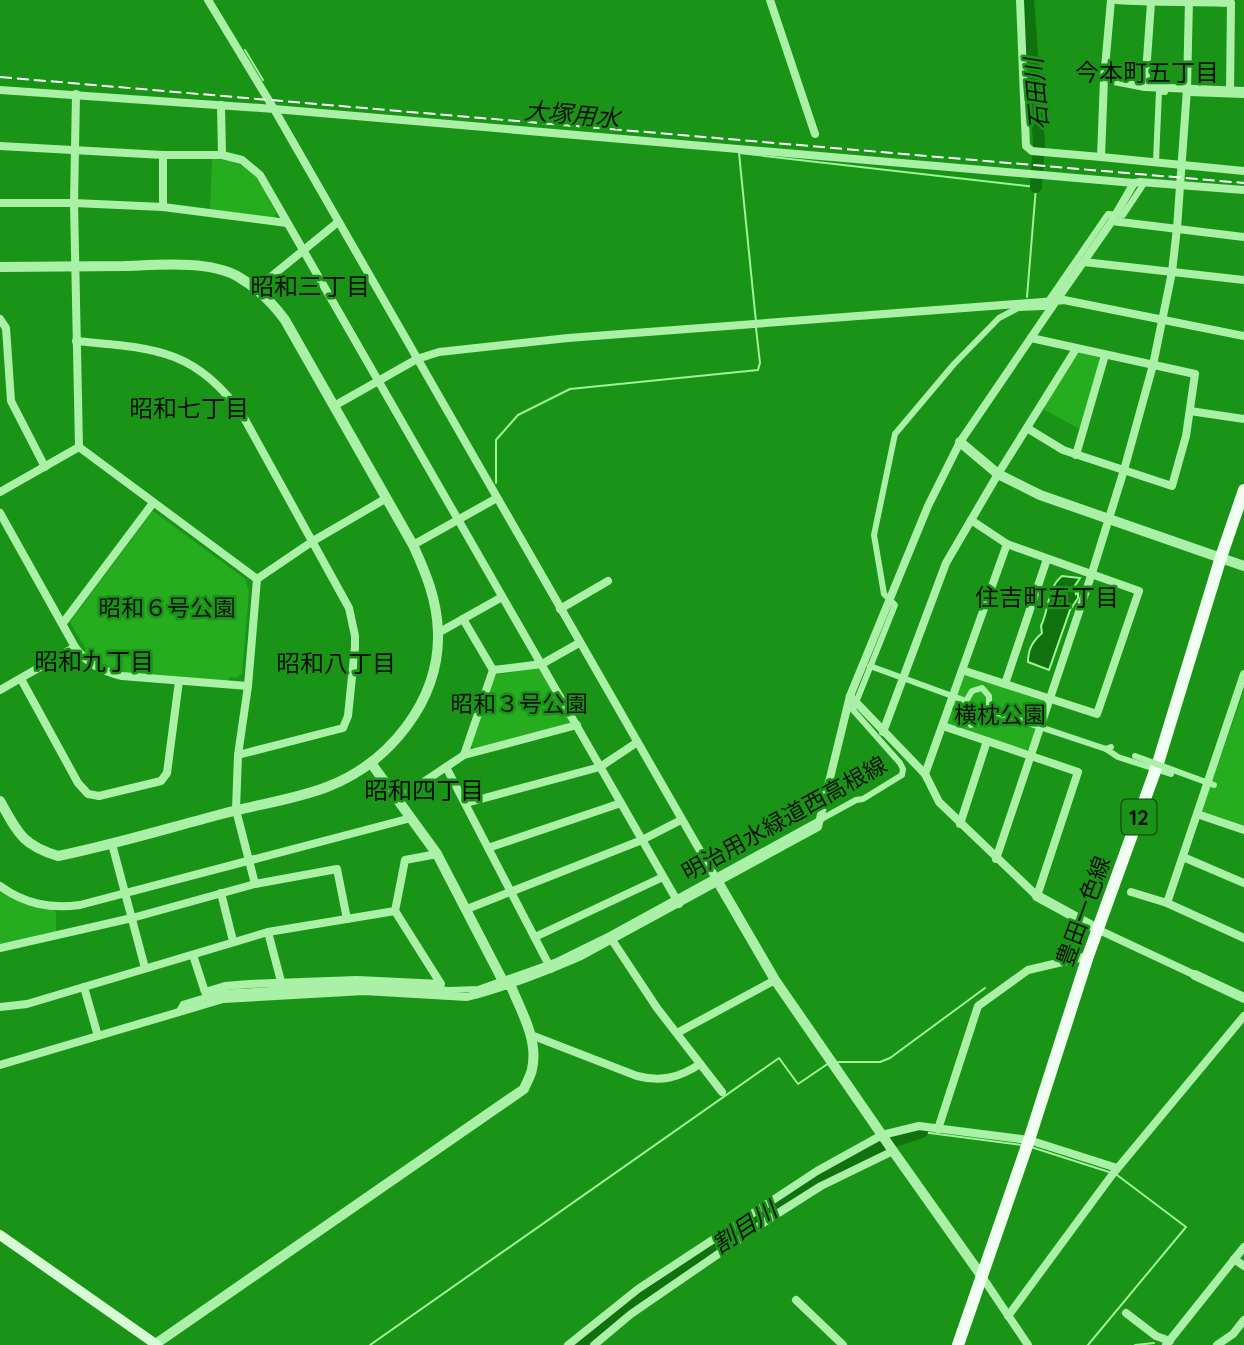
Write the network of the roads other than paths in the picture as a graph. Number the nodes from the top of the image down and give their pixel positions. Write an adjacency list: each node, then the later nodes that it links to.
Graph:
1 (208, 0): 16 (street)
2 (770, 0): 17 (street)
3 (1020, 0): 22 (street)
4 (1111, 0): 8 (street)
5 (1117, 0): 7 (street)
6 (1189, 0): 7 (street); 11 (street); 12 (street)
7 (1151, 3): 9 (street)
8 (1104, 79): 9 (street); 22 (street)
9 (1146, 87): 11 (street)
10 (0, 90): 14 (street)
11 (1187, 91): 12 (street); 13 (street); 23 (street); 24 (street)
12 (1230, 91): 13 (street)
13 (1244, 93)
14 (76, 94): 15 (street); 19 (street)
15 (221, 105): 16 (street); 21 (street)
16 (274, 109): 27 (street); 34 (street)
17 (815, 134)
18 (0, 146): 19 (street)
19 (74, 148): 20 (street); 31 (street)
20 (163, 155): 21 (street); 32 (street)
21 (222, 155): 35 (street)
22 (1101, 157): 23 (street)
23 (1156, 161): 24 (street)
24 (1182, 166): 25 (street); 28 (street)
25 (1244, 171)
26 (1145, 182): 27 (street); 28 (street); 33 (street)
27 (1134, 183): 33 (street)
28 (1181, 186): 29 (street); 36 (street)
29 (1244, 190)
30 (0, 203): 31 (street)
31 (74, 203): 32 (street); 40 (street)
32 (163, 208): 35 (street)
33 (1114, 218): 36 (street); 39 (street); 45 (street)
34 (338, 222): 38 (street); 53 (street)
35 (287, 223): 38 (street)
36 (1177, 228): 37 (street); 42 (street)
37 (1244, 237)
38 (302, 250): 44 (street); 55 (street)
39 (1084, 262): 42 (street); 45 (street)
40 (76, 266): 41 (street); 44 (street); 50 (street)
41 (0, 267)
42 (1172, 272): 43 (street); 47 (street)
43 (1244, 280)
44 (256, 289): 56 (street)
45 (1052, 301): 47 (street); 49 (street); 53 (street); 85 (street)
46 (0, 318): 63 (street)
47 (1163, 320): 48 (street); 54 (street)
48 (1244, 336)
49 (1031, 338): 51 (street); 60 (street)
50 (76, 341): 61 (street); 75 (street)
51 (1076, 349): 52 (street); 59 (street)
52 (1105, 355): 54 (street); 62 (street)
53 (417, 359): 55 (street); 68 (street)
54 (1153, 365): 57 (street); 64 (street)
55 (378, 381): 56 (street); 72 (street)
56 (334, 406): 69 (street)
57 (1190, 411): 58 (street); 64 (street)
58 (1244, 419)
59 (1027, 428): 62 (street); 65 (street)
60 (960, 442): 65 (street); 85 (street)
61 (79, 447): 63 (street); 70 (street)
62 (1076, 455): 64 (street)
63 (45, 467): 67 (street)
64 (1124, 470): 74 (street)
65 (998, 474): 73 (street); 74 (street)
66 (1244, 490): 78 (main road, 豊田一色線 / 12)
67 (0, 492)
68 (497, 498): 72 (street); 86 (street)
69 (386, 499): 75 (street); 77 (street)
70 (153, 503): 82 (street); 88 (street)
71 (0, 513): 88 (street)
72 (457, 520): 77 (street); 84 (street)
73 (971, 520): 76 (street); 97 (street)
74 (1107, 520): 78 (street); 81 (street)
75 (313, 541): 82 (street); 115 (street)
76 (1007, 544): 79 (street); 95 (street)
77 (413, 545): 89 (street)
78 (1221, 557): 80 (street); 121 (main road, 豊田一色線 / 12)
79 (1047, 559): 81 (street); 100 (street)
80 (1244, 566)
81 (1092, 573): 105 (street); 105 (street)
82 (257, 579): 101 (street)
83 (608, 581): 86 (street)
84 (502, 597): 87 (street); 92 (street)
85 (889, 600): 93 (street); 104 (street)
86 (560, 609): 90 (street)
87 (463, 619): 89 (street); 94 (street)
88 (63, 623): 91 (street)
89 (438, 633): 118 (street)
90 (579, 643): 92 (street); 113 (street)
91 (75, 647): 98 (street); 99 (street)
92 (542, 664): 94 (street); 108 (street)
93 (870, 666): 97 (street); 104 (street)
94 (494, 670): 114 (street)
95 (962, 670): 100 (street); 103 (street)
96 (1244, 674): 130 (street)
97 (902, 678): 103 (street); 111 (street)
98 (21, 679): 99 (street); 102 (street)
99 (179, 681): 101 (street)
100 (1005, 684): 105 (street)
101 (248, 686): 115 (street)
102 (0, 690)
103 (952, 696): 106 (street); 109 (street)
104 (853, 699): 111 (street); 133 (street); 133 (street, 明治用水緑道西高根線)
105 (1049, 699): 110 (street)
106 (966, 701): 107 (street); 107 (street)
107 (989, 710): 110 (street)
108 (577, 726): 114 (street); 119 (street)
109 (943, 726): 112 (street); 122 (street)
110 (1040, 728): 116 (street); 121 (street)
111 (883, 732): 122 (street)
112 (987, 741): 116 (street); 134 (street)
113 (636, 743): 119 (street); 132 (street)
114 (464, 754): 120 (street)
115 (239, 755): 129 (street)
116 (1030, 755): 141 (street); 152 (street)
117 (1135, 755): 124 (street, bridge)
118 (371, 763): 125 (street); 129 (street)
119 (600, 766): 127 (street); 128 (street)
120 (446, 767): 125 (street); 127 (street)
121 (1156, 770): 123 (street); 159 (main road, 豊田一色線 / 12)
122 (925, 774): 134 (street)
123 (1171, 774)
124 (1214, 785)
125 (398, 799): 131 (street)
126 (0, 802): 137 (street)
127 (466, 803): 138 (street)
128 (621, 803): 136 (street); 138 (street)
129 (236, 810): 137 (street); 142 (street)
130 (1197, 814): 135 (street); 140 (street)
131 (411, 818): 139 (street); 142 (street)
132 (681, 820): 136 (street); 144 (street)
133 (819, 820): 144 (street)
134 (960, 824): 141 (street)
135 (1244, 830)
136 (642, 840): 143 (street); 148 (street)
137 (112, 844): 150 (street)
138 (488, 848): 148 (street)
139 (437, 854): 155 (street); 156 (street)
140 (1183, 857): 145 (street); 154 (street)
141 (996, 859): 152 (street)
142 (249, 860): 146 (street); 150 (street)
143 (663, 877): 153 (street); 161 (street)
144 (716, 880): 153 (street); 171 (street)
145 (1244, 883)
146 (255, 884): 151 (street); 158 (street)
147 (0, 887): 150 (street)
148 (511, 892): 155 (street); 161 (street)
149 (1131, 892): 154 (street)
150 (125, 893): 157 (street)
151 (221, 893): 157 (street); 164 (street)
152 (1037, 896): 159 (street)
153 (678, 901): 163 (street); 168 (street, 明治用水緑道西高根線)
154 (1167, 903): 162 (street)
155 (467, 909): 172 (street)
156 (395, 911): 158 (street); 174 (street)
157 (132, 918): 165 (street); 169 (street)
158 (346, 919): 160 (street)
159 (1098, 930): 167 (main road, 豊田一色線 / 12); 170 (street)
160 (268, 932): 164 (street); 174 (street)
161 (535, 937): 168 (street)
162 (1244, 938)
163 (611, 940): 168 (street); 178 (street)
164 (233, 941): 166 (street)
165 (0, 948)
166 (193, 955): 169 (street); 174 (street)
167 (1087, 956): 184 (street); 186 (main road, 豊田一色線 / 12)
168 (550, 967): 172 (street)
169 (145, 968): 173 (street)
170 (1195, 975): 175 (street)
171 (775, 980): 178 (street); 185 (street)
172 (506, 983): 174 (street); 179 (street)
173 (84, 987): 176 (street); 180 (street)
174 (284, 990): 180 (street)
175 (1244, 998)
176 (0, 1007)
177 (1244, 1016): 188 (street)
178 (677, 1033): 181 (street)
179 (531, 1035): 181 (street); 199 (street)
180 (98, 1036): 182 (street)
181 (700, 1064): 183 (street)
182 (0, 1065)
183 (722, 1092)
184 (938, 1129): 185 (street); 186 (street)
185 (882, 1135): 187 (street); 200 (street)
186 (1028, 1144): 188 (street); 193 (main road, 豊田一色線 / 12)
187 (891, 1149): 193 (street); 201 (street)
188 (1115, 1171): 196 (street)
189 (0, 1235): 199 (main road)
190 (1244, 1247): 191 (street)
191 (1234, 1259): 192 (street); 198 (street)
192 (1244, 1266)
193 (983, 1278): 196 (street); 203 (main road, 豊田一色線 / 12)
194 (796, 1300): 202 (street)
195 (1126, 1313): 198 (street)
196 (1008, 1316): 204 (street)
197 (1244, 1320): 205 (street)
198 (1168, 1343)
199 (155, 1345)
200 (568, 1345)
201 (594, 1345)
202 (843, 1345)
203 (958, 1345)
204 (1028, 1345)
205 (1217, 1345)

